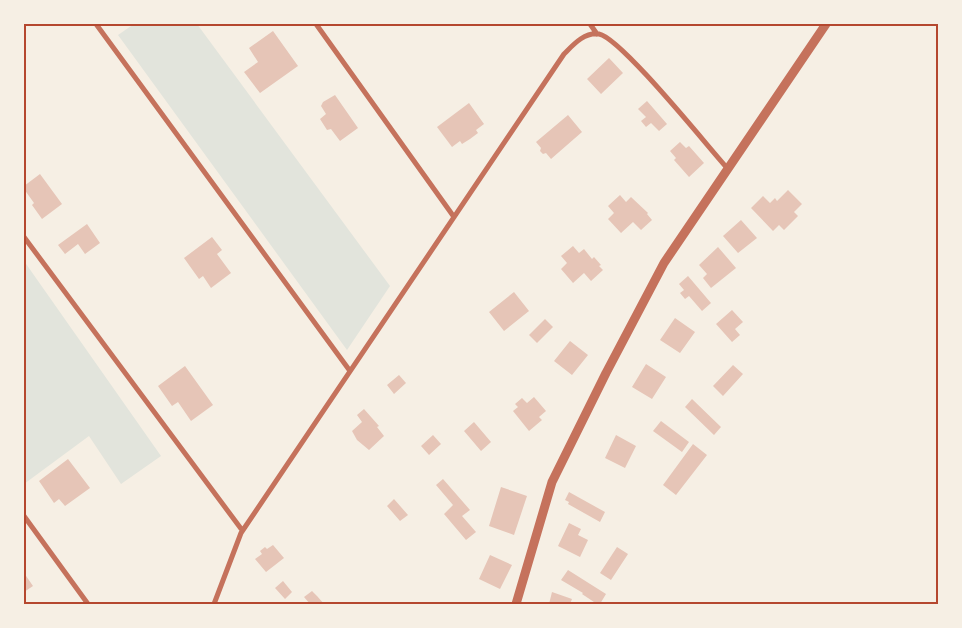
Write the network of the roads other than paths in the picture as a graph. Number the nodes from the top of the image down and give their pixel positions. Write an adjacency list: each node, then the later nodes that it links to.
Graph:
1 (96, 24): 9 (street)
2 (316, 24): 7 (street)
3 (590, 24): 5 (street)
4 (826, 24): 6 (street)
5 (597, 34): 6 (street); 7 (street)
6 (728, 170): 14 (street)
7 (454, 217): 9 (street)
8 (24, 237): 11 (street)
9 (350, 371): 11 (street)
10 (24, 516): 12 (street)
11 (242, 530): 13 (street)
12 (88, 604)
13 (214, 604)
14 (516, 604)

